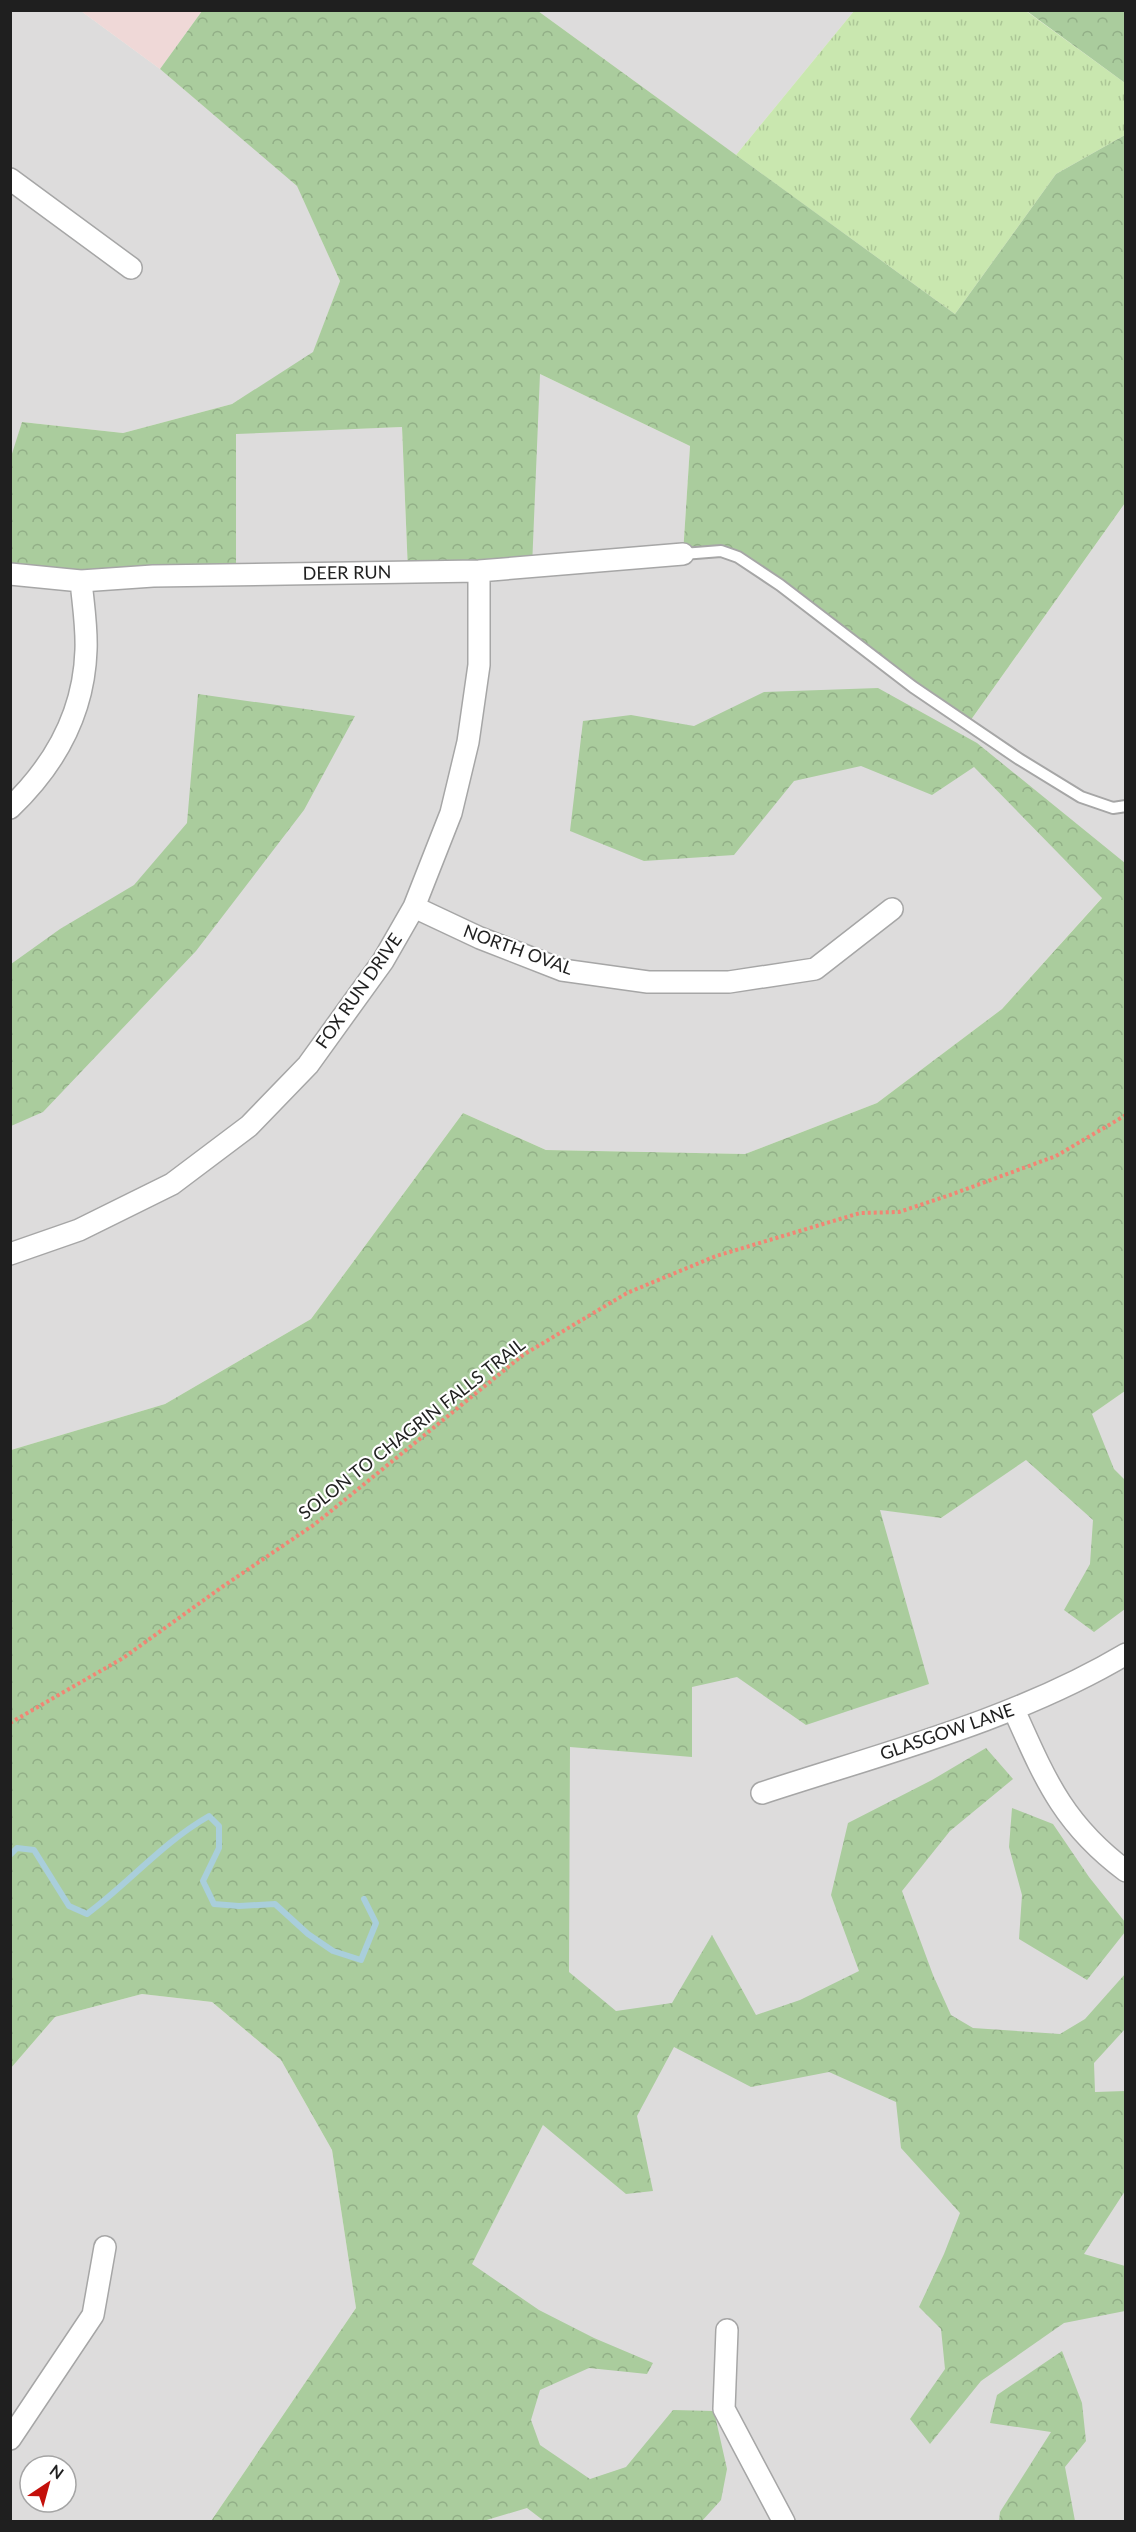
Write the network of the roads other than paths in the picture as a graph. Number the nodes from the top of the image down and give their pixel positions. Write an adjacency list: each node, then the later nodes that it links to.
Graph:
1 (10, 178): 2 (street)
2 (131, 268)
3 (683, 554): 4 (street, DEER RUN); 7 (lane)
4 (479, 571): 6 (street, DEER RUN); 9 (street, FOX RUN DRIVE)
5 (10, 574): 6 (street, DEER RUN)
6 (81, 581): 8 (street)
7 (1125, 806)
8 (10, 808)
9 (414, 907): 10 (street, NORTH OVAL); 11 (street, FOX RUN DRIVE)
10 (892, 909)
11 (10, 1254)
12 (1125, 1654): 13 (street, GLASGOW LANE)
13 (1014, 1710): 14 (street, GLASGOW LANE); 15 (street)
14 (762, 1793)
15 (1125, 1871)
16 (105, 2247): 18 (street)
17 (727, 2330): 19 (street)
18 (10, 2439)
19 (783, 2521)

